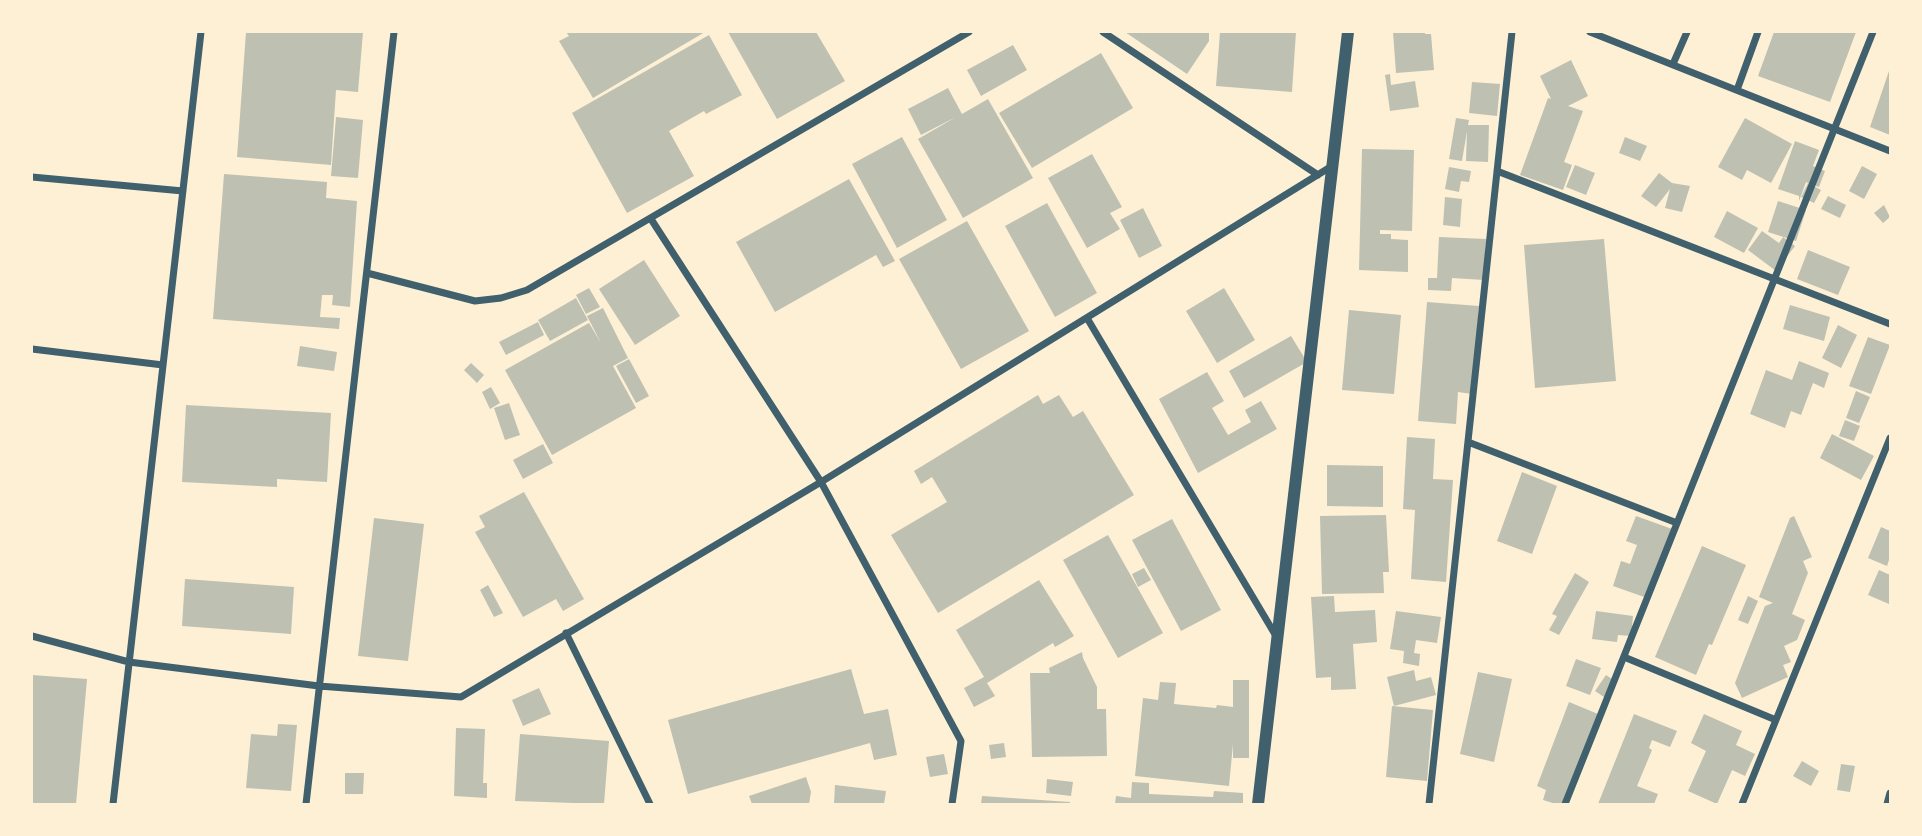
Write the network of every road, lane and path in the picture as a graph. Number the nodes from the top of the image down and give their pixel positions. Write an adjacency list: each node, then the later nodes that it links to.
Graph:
1 (201, 32): 19 (street)
2 (394, 32): 21 (street)
3 (969, 32): 20 (street)
4 (1103, 32): 17 (street)
5 (1348, 32): 15 (street)
6 (1512, 32): 16 (street)
7 (1590, 32): 11 (street)
8 (1686, 32): 11 (street)
9 (1758, 32): 12 (street)
10 (1873, 32): 13 (street)
11 (1673, 65): 12 (street)
12 (1737, 90): 13 (street)
13 (1836, 129): 14 (street); 22 (street)
14 (1891, 151)
15 (1333, 166): 17 (street); 33 (street)
16 (1497, 171): 22 (street); 28 (street)
17 (1318, 175): 23 (street)
18 (32, 177): 19 (street)
19 (183, 191): 26 (street)
20 (651, 219): 21 (street); 29 (street)
21 (367, 273): 36 (street)
22 (1775, 279): 24 (street); 30 (street)
23 (1087, 318): 29 (street); 33 (street)
24 (1891, 324)
25 (32, 349): 26 (street)
26 (163, 365): 35 (street)
27 (1891, 438): 37 (street)
28 (1468, 442): 30 (street); 44 (street)
29 (821, 482): 31 (street); 42 (street)
30 (1678, 523): 34 (street)
31 (566, 633): 36 (street); 41 (street)
32 (32, 636): 35 (street)
33 (1278, 639): 43 (street)
34 (1624, 657): 37 (street); 45 (street)
35 (129, 662): 36 (street); 39 (street)
36 (319, 687): 40 (street)
37 (1776, 720): 46 (street)
38 (1891, 793): 47 (street)
39 (113, 804)
40 (306, 804)
41 (650, 804)
42 (952, 804)
43 (1258, 804)
44 (1429, 804)
45 (1565, 804)
46 (1742, 804)
47 (1887, 804)

